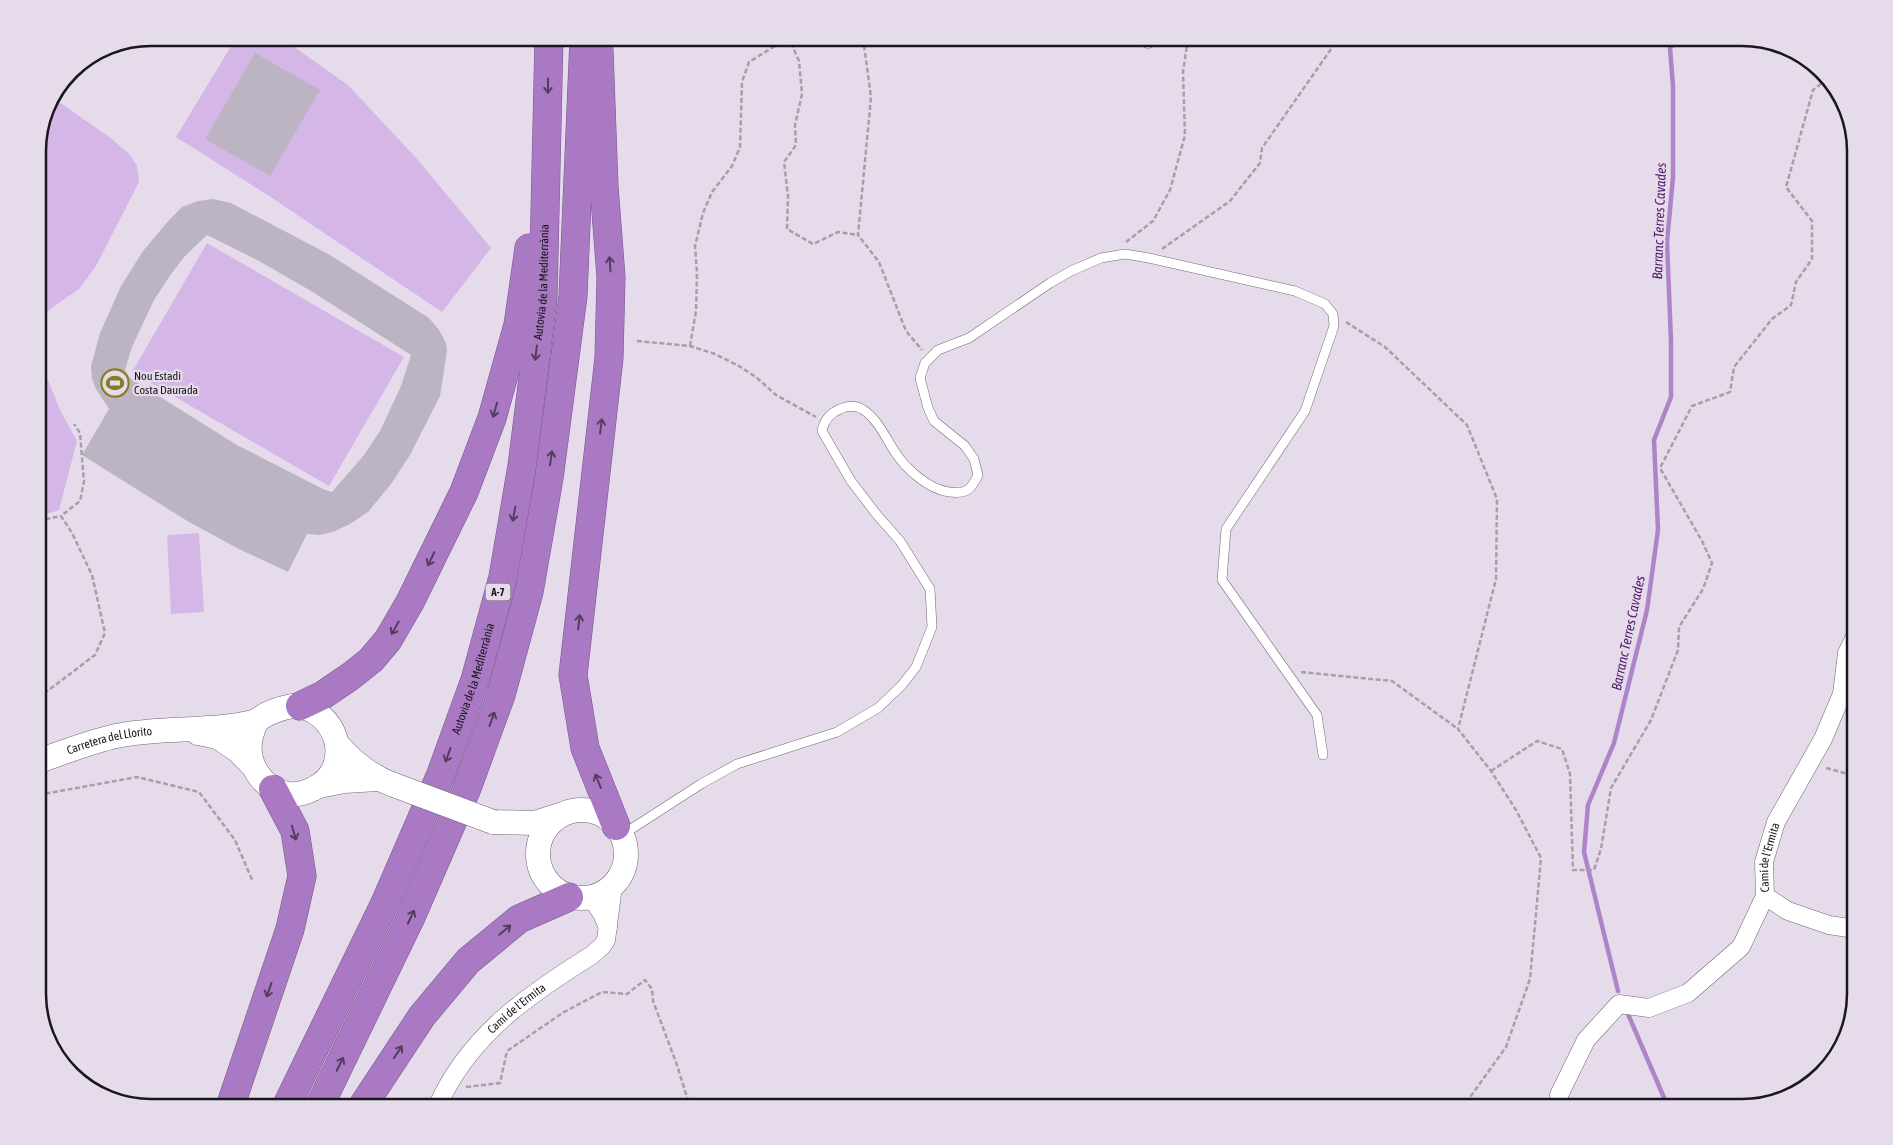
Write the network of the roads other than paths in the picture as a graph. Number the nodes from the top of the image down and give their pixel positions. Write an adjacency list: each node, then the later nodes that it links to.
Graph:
1 (549, 46): 4 (highway, Autovia de la Mediterrània / A-7, one-way to 4)
2 (584, 46): 27 (highway, A-7, one-way to 2)
3 (598, 46): 18 (highway, one-way to 3)
4 (547, 125): 6 (highway, one-way to 6); 26 (highway, Autovia de la Mediterrània / A-7, one-way to 26)
5 (1847, 654): 21 (street, Camí de l'Ermita)
6 (300, 706): 7 (main road); 9 (main road)
7 (258, 721): 8 (main road, Carretera del Llorito); 12 (main road)
8 (184, 730): 11 (main road, Carretera del Llorito); 12 (main road, Carretera del Llorito)
9 (338, 744): 13 (main road); 14 (main road)
10 (1323, 754): 18 (lane)
11 (46, 758)
12 (252, 765): 15 (main road)
13 (386, 782): 14 (main road); 17 (main road, bridge)
14 (319, 786): 15 (main road)
15 (273, 789): 25 (highway, one-way to 25)
16 (560, 815): 17 (main road); 18 (main road); 19 (main road)
17 (493, 822): 19 (main road)
18 (619, 830): 20 (main road)
19 (538, 864): 22 (main road)
20 (613, 886): 22 (main road); 23 (street, Camí de l'Ermita)
21 (1765, 896): 24 (street); 30 (street, Camí de l'Ermita)
22 (580, 897): 23 (street); 28 (highway, one-way to 22)
23 (608, 927): 29 (street, Camí de l'Ermita)
24 (1847, 928)
25 (233, 1099)
26 (290, 1099)
27 (323, 1099)
28 (368, 1099)
29 (440, 1099)
30 (1559, 1099)

